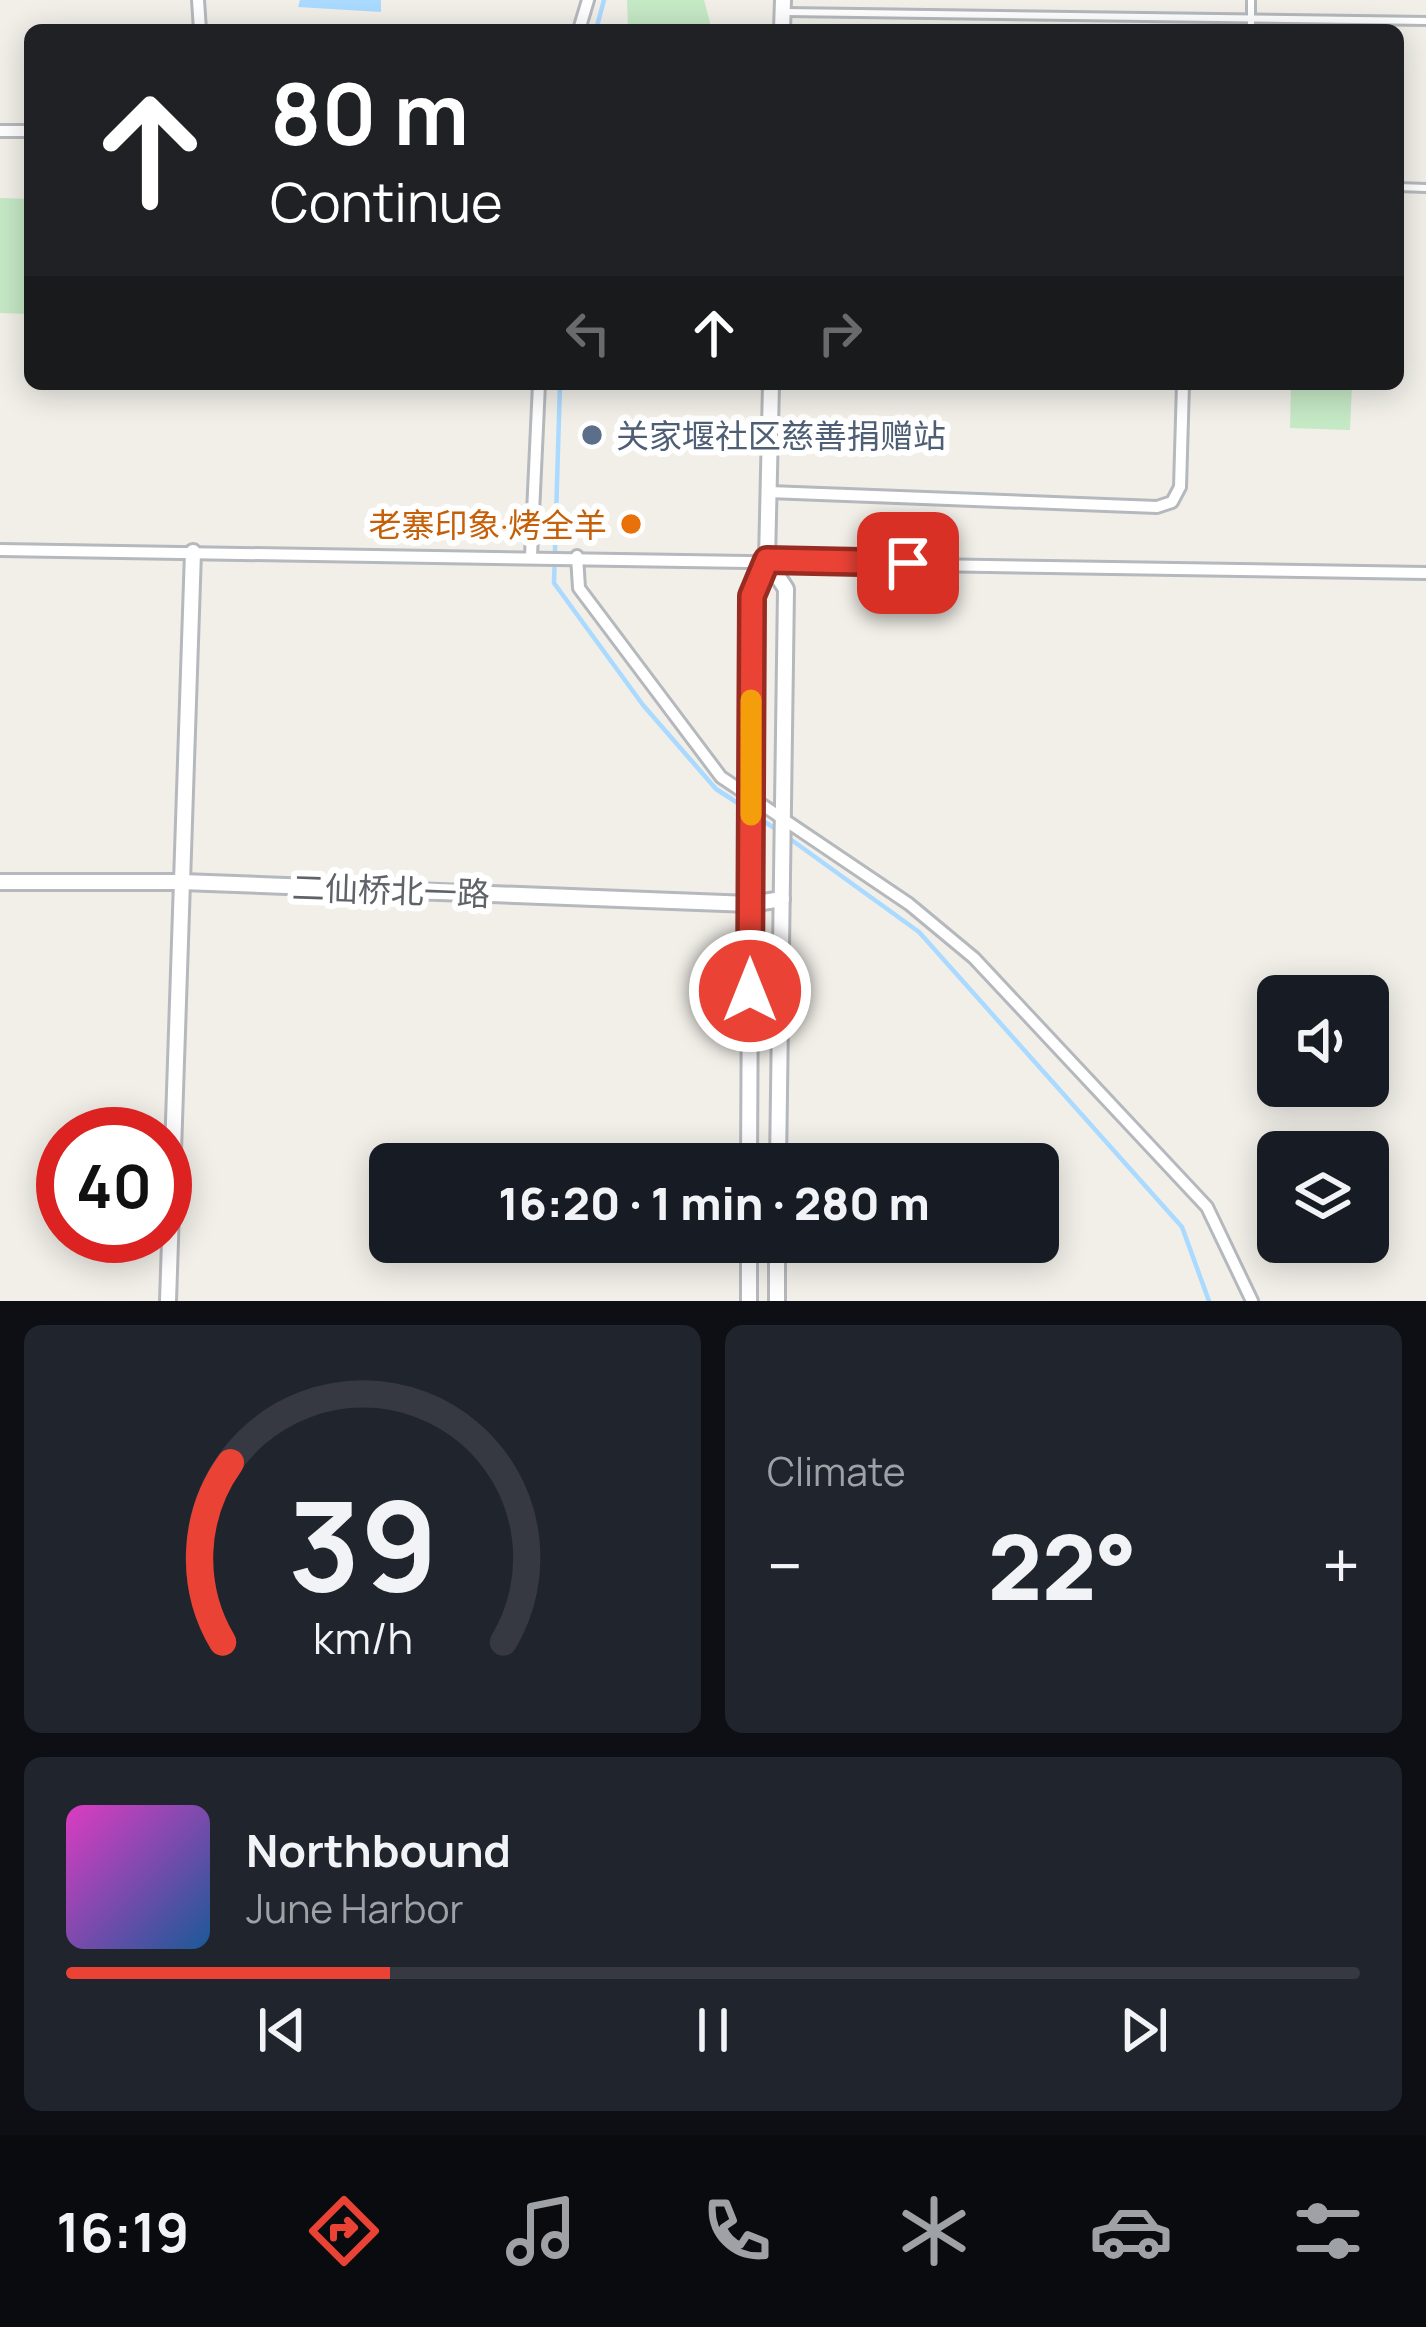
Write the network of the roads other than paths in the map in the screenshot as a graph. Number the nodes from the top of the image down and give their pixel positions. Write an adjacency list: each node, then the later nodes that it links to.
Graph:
1 (1251, 0): 3 (lane)
2 (783, 6): 3 (lane)
3 (1251, 18): 4 (lane); 5 (lane)
4 (1426, 21)
5 (1251, 24)
6 (539, 390): 12 (street)
7 (771, 390): 9 (street)
8 (1183, 390): 9 (street)
9 (769, 492): 14 (street)
10 (0, 550): 11 (street)
11 (193, 552): 12 (street); 19 (street)
12 (536, 556): 13 (street)
13 (574, 556): 14 (street); 16 (street)
14 (767, 560): 15 (street); 16 (street); 17 (street)
15 (1426, 573)
16 (751, 807): 17 (street); 21 (street)
17 (783, 829): 20 (street); 29 (street)
18 (0, 882): 19 (street, 二仙桥北一路)
19 (182, 882): 21 (street, 二仙桥北一路); 26 (street)
20 (782, 899): 21 (street, 二仙桥北一路); 23 (street)
21 (750, 904): 22 (street)
22 (749, 1143)
23 (778, 1143)
24 (749, 1263): 27 (street)
25 (777, 1263): 28 (street)
26 (168, 1301)
27 (749, 1301)
28 (777, 1301)
29 (1252, 1301)

